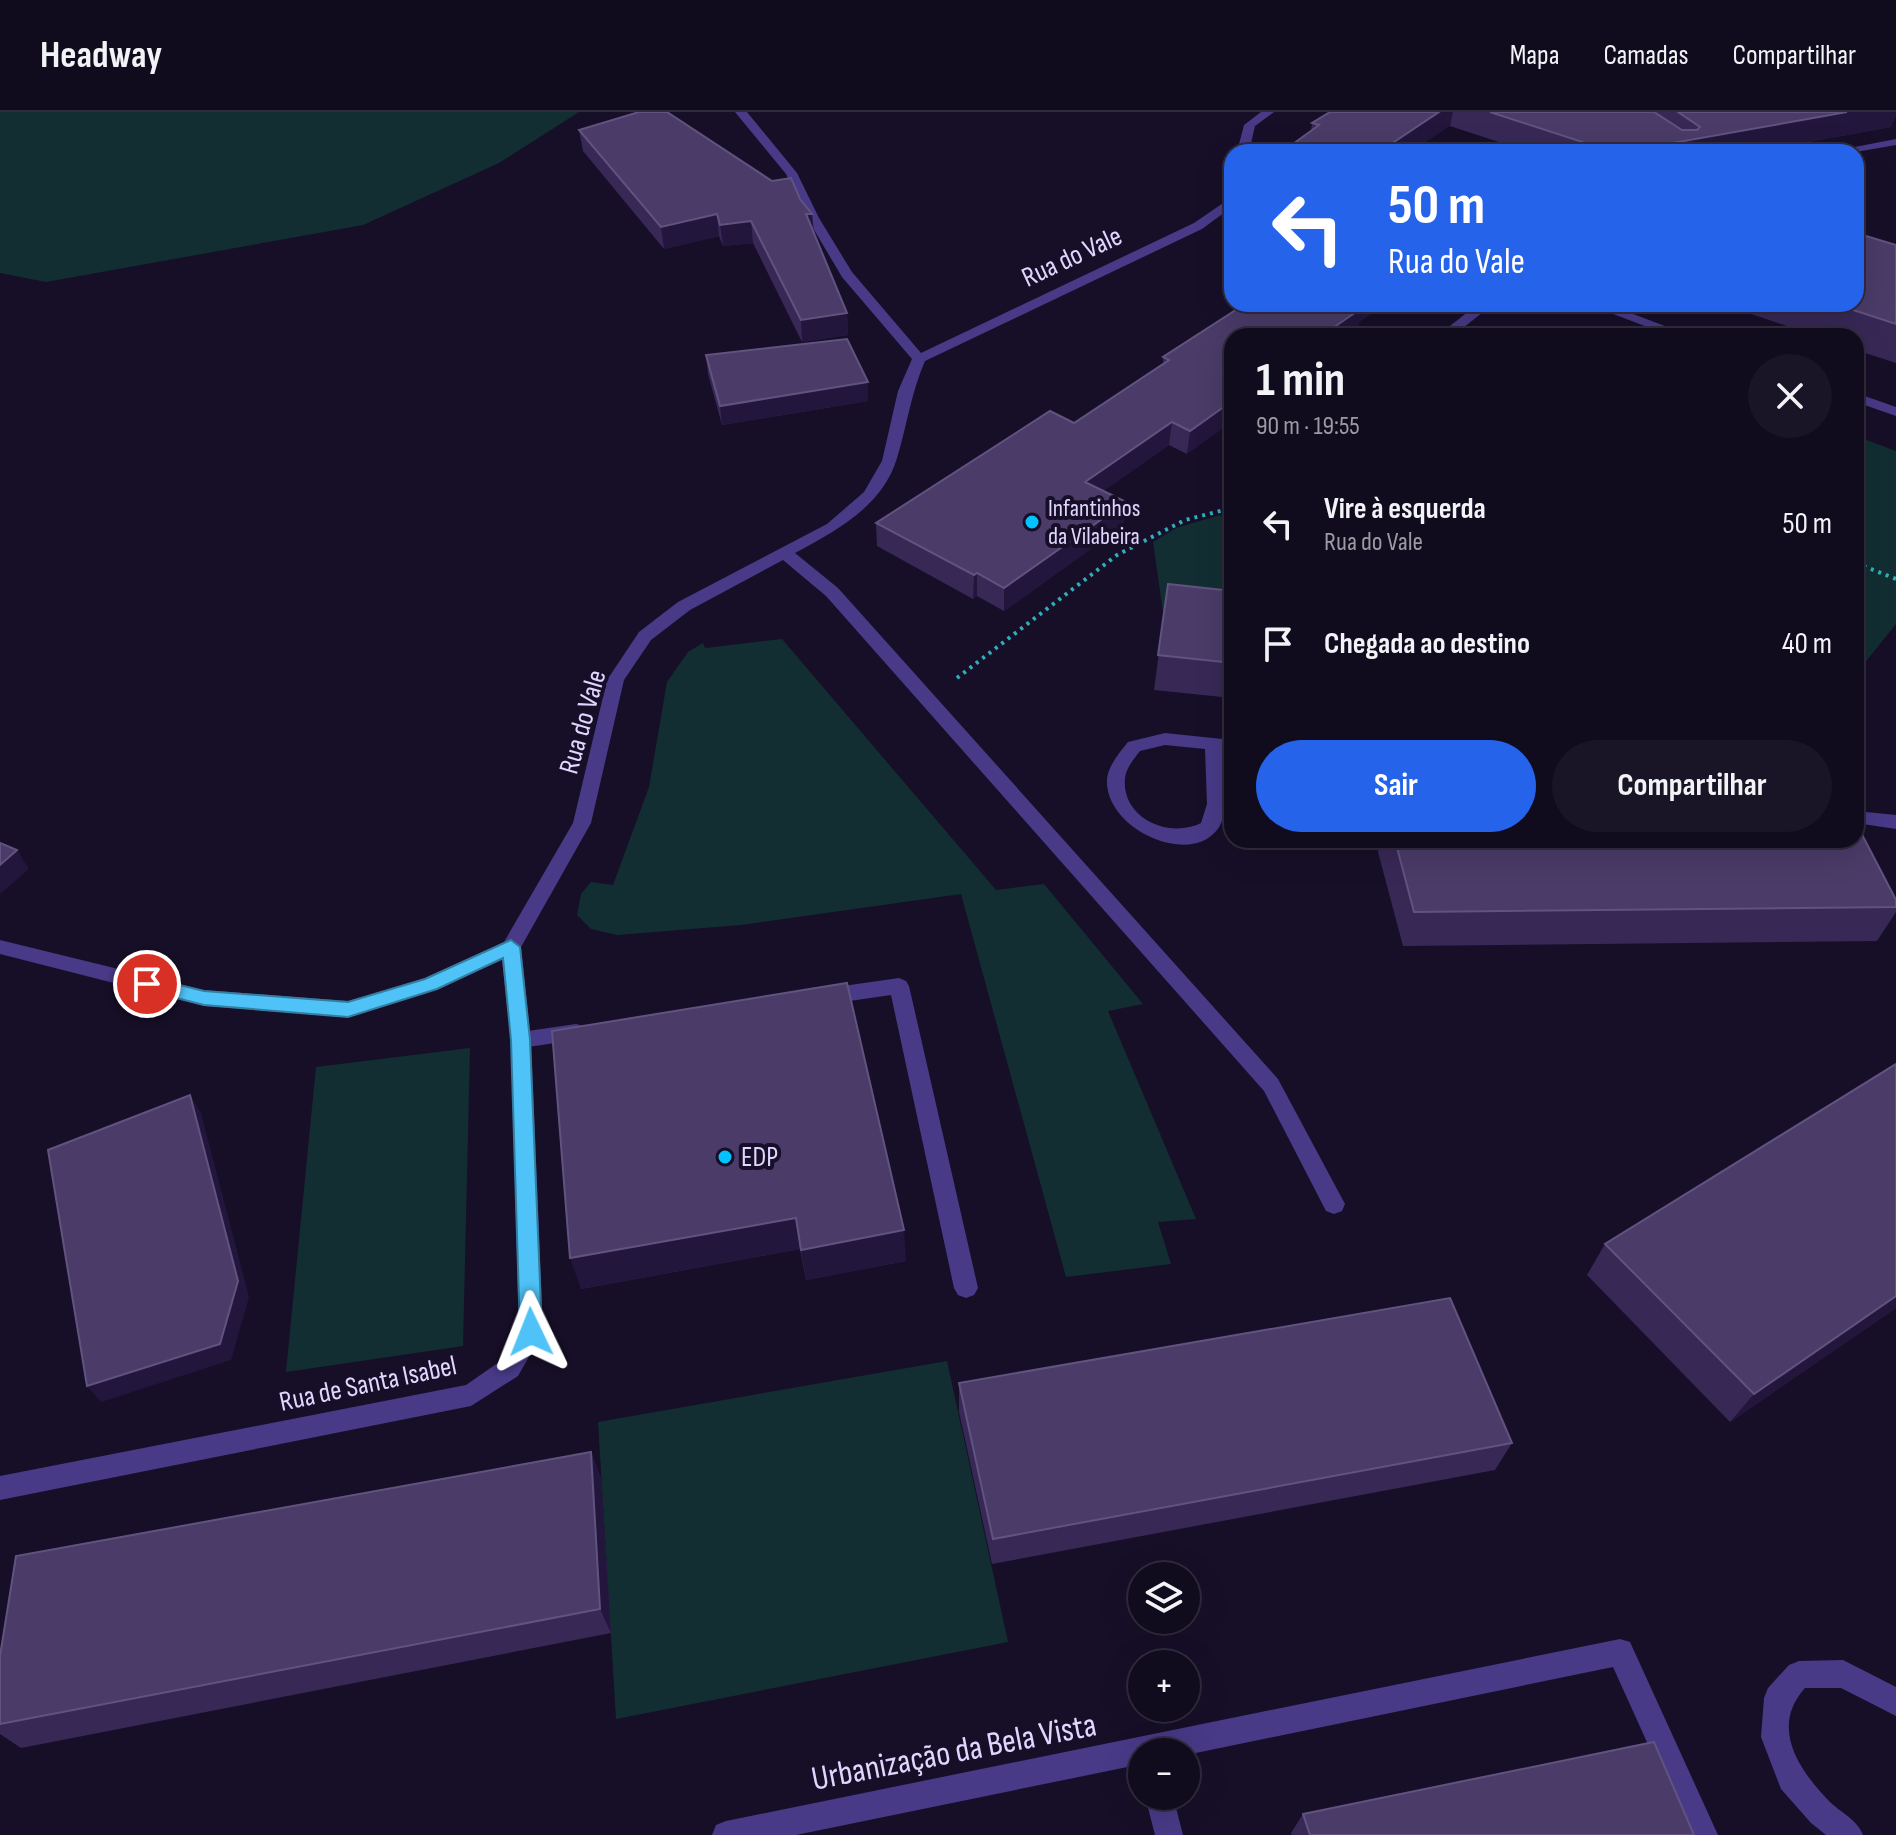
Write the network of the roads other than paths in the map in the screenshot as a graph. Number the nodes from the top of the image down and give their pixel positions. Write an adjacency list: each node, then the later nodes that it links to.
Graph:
1 (741, 112): 11 (street)
2 (1268, 112): 4 (street)
3 (1896, 142): 5 (street)
4 (1245, 144)
5 (1864, 147)
6 (1224, 207): 11 (street, Rua do Vale)
7 (1476, 312): 9 (street)
8 (1616, 312): 10 (street)
9 (1454, 328)
10 (1662, 328)
11 (919, 359): 14 (street, Rua do Vale)
12 (1864, 400): 13 (street)
13 (1896, 412)
14 (786, 554): 19 (street, Rua do Vale); 23 (street)
15 (1223, 745): 15 (street)
16 (1864, 818): 17 (street)
17 (1896, 822)
18 (0, 947): 19 (street)
19 (511, 947): 22 (street, Rua de Santa Isabel)
20 (804, 999): 24 (street)
21 (600, 1029): 22 (street)
22 (521, 1040): 25 (street, Rua de Santa Isabel)
23 (1334, 1204)
24 (966, 1288)
25 (0, 1488)
26 (1896, 1702): 33 (street)
27 (1200, 1740): 32 (street, Urbanização da Bela Vista)
28 (1128, 1755): 30 (street, Urbanização da Bela Vista)
29 (1163, 1810): 31 (street)
30 (726, 1835)
31 (1169, 1835)
32 (1704, 1835)
33 (1849, 1835)

